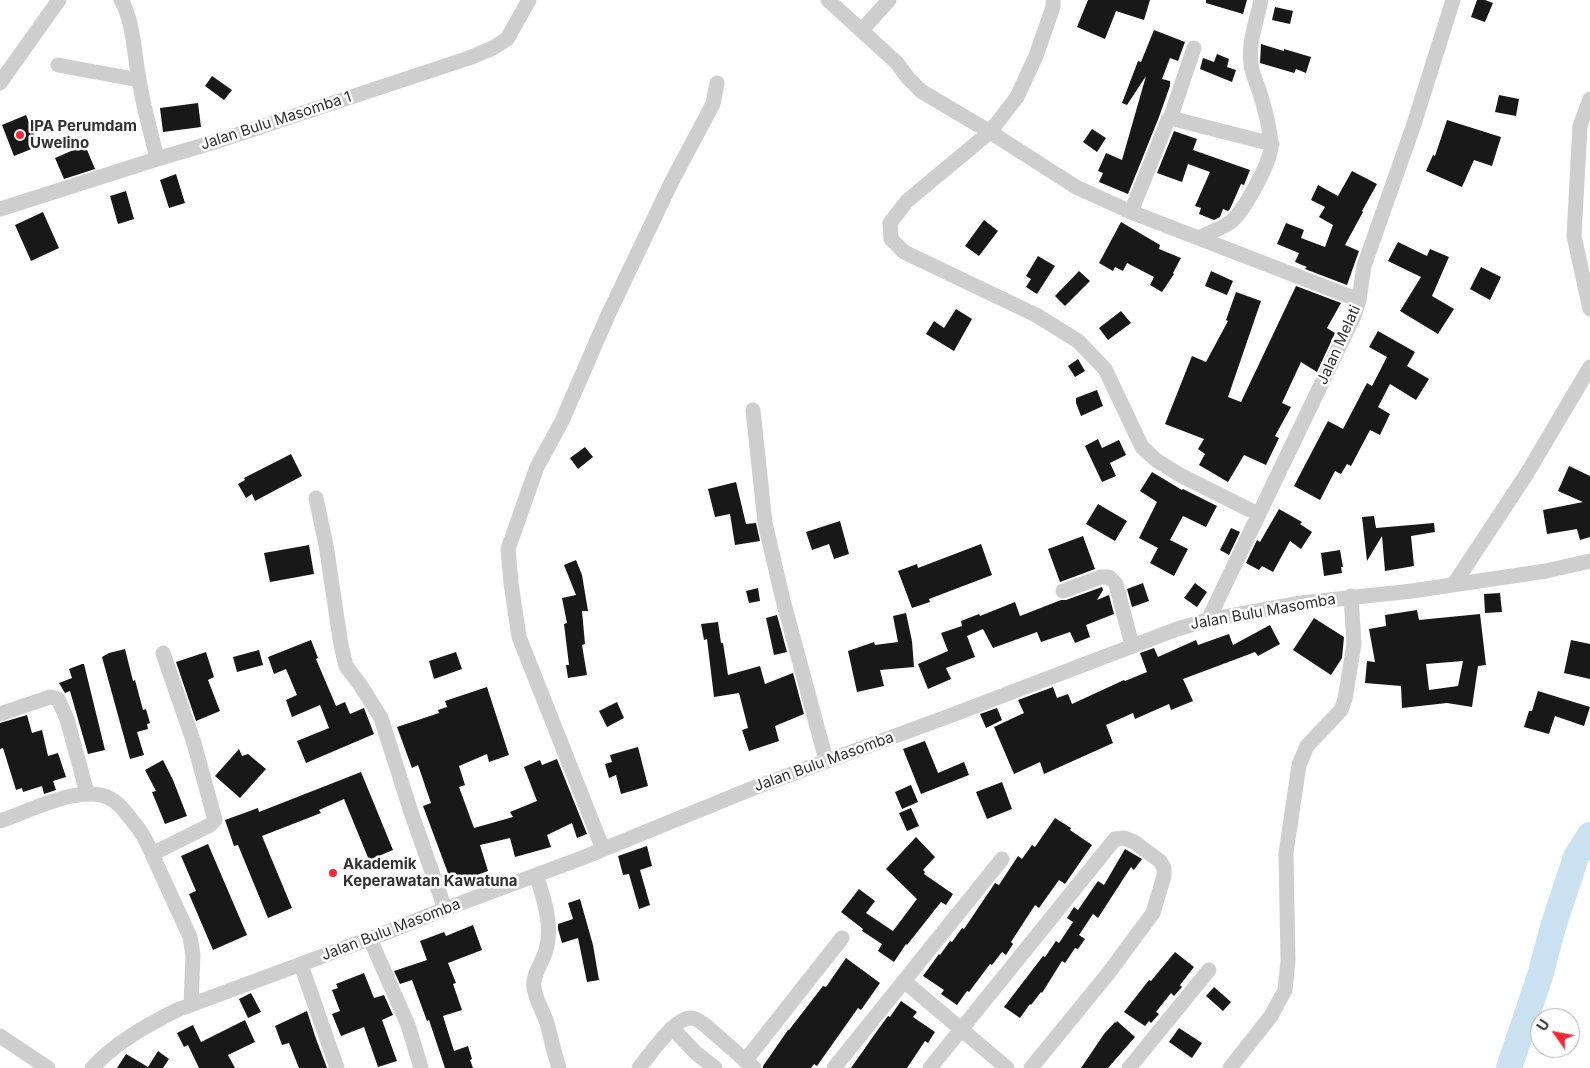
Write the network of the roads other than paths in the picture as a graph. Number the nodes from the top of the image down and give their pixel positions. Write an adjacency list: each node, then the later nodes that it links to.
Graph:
1 (58, 0): 13 (street)
2 (121, 0): 12 (street)
3 (530, 0): 19 (street, Jalan Bulu Masomba 1)
4 (828, 0): 9 (street)
5 (889, 0): 9 (street)
6 (1053, 0): 17 (street)
7 (1261, 0): 18 (street)
8 (1453, 0): 23 (street, Jalan Melati)
9 (862, 30): 17 (street)
10 (1194, 48): 16 (street)
11 (58, 64): 12 (street)
12 (139, 80): 19 (street)
13 (0, 83)
14 (717, 83): 40 (street)
15 (1590, 99): 24 (street)
16 (1170, 119): 18 (street); 21 (street)
17 (990, 132): 21 (street); 28 (street)
18 (1272, 144): 22 (street)
19 (157, 159): 20 (street, Jalan Bulu Masomba 1)
20 (0, 209)
21 (1130, 212): 22 (street)
22 (1200, 238): 23 (street)
23 (1359, 300): 28 (street, Jalan Melati)
24 (1590, 309)
25 (1590, 367): 30 (street)
26 (753, 410): 37 (street)
27 (316, 498): 44 (street)
28 (1258, 514): 33 (street, Jalan Melati)
29 (1590, 561): 30 (street, Jalan Bulu Masomba)
30 (1454, 584): 32 (street, Jalan Bulu Masomba)
31 (1063, 591): 34 (street)
32 (1351, 596): 33 (street, Jalan Bulu Masomba); 67 (street)
33 (1208, 620): 34 (street, Jalan Bulu Masomba)
34 (1132, 645): 37 (street, Jalan Bulu Masomba)
35 (163, 653): 41 (street)
36 (0, 714): 38 (street)
37 (826, 760): 40 (street, Jalan Bulu Masomba)
38 (87, 793): 39 (street); 41 (street)
39 (0, 822)
40 (603, 848): 43 (street, Jalan Bulu Masomba)
41 (152, 854): 50 (street)
42 (1002, 859): 49 (street)
43 (536, 875): 44 (street, Jalan Bulu Masomba); 59 (street)
44 (445, 909): 46 (street, Jalan Bulu Masomba)
45 (842, 938): 54 (street)
46 (370, 939): 47 (street, Jalan Bulu Masomba); 58 (street)
47 (301, 965): 50 (street, Jalan Bulu Masomba); 57 (street)
48 (1209, 970): 66 (street)
49 (904, 981): 52 (street); 62 (street)
50 (191, 1005): 56 (street, Jalan Bulu Masomba)
51 (672, 1028): 54 (street); 60 (street); 61 (street)
52 (962, 1029): 63 (street); 64 (street); 65 (street)
53 (0, 1036): 55 (street)
54 (749, 1065)
55 (48, 1068)
56 (92, 1068)
57 (337, 1068)
58 (422, 1068)
59 (559, 1068)
60 (638, 1068)
61 (715, 1068)
62 (834, 1068)
63 (930, 1068)
64 (1007, 1068)
65 (1031, 1068)
66 (1129, 1068)
67 (1230, 1068)

